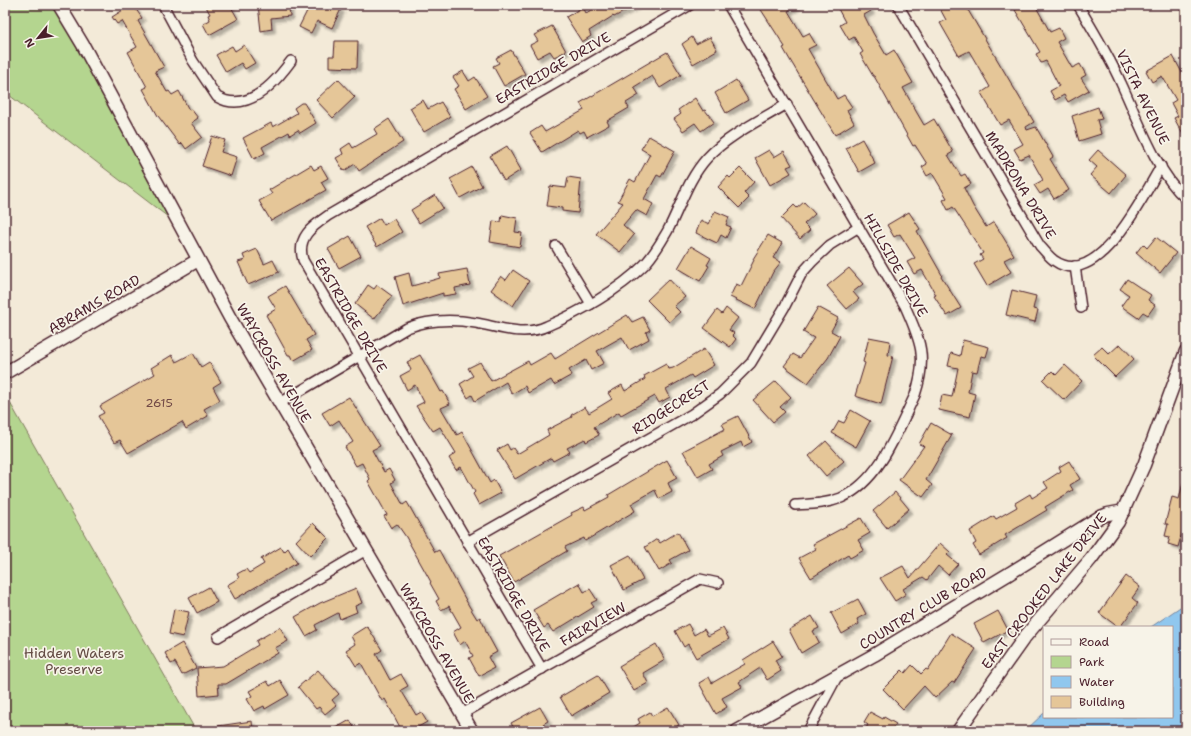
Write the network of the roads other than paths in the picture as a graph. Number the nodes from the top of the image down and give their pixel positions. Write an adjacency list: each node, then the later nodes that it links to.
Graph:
1 (163, 5): 7 (street)
2 (690, 5): 18 (street, EASTRIDGE DRIVE)
3 (728, 5): 8 (street, HILLSIDE DRIVE)
4 (898, 5): 14 (street, MADRONA DRIVE)
5 (1078, 5): 9 (street, VISTA AVENUE)
6 (62, 6): 13 (street, WAYCROSS AVENUE)
7 (291, 61)
8 (787, 104): 11 (street, HILLSIDE DRIVE); 15 (street)
9 (1161, 166): 10 (street, VISTA AVENUE); 14 (street)
10 (1186, 199)
11 (859, 227): 21 (street, HILLSIDE DRIVE); 23 (street, RIDGECREST)
12 (556, 246): 15 (street)
13 (198, 260): 19 (street, ABRAMS ROAD); 20 (street, WAYCROSS AVENUE)
14 (1075, 266): 16 (street)
15 (591, 304): 18 (street)
16 (1081, 308)
17 (1186, 351): 22 (street, EAST CROOKED LAKE DRIVE)
18 (358, 356): 20 (street); 23 (street, EASTRIDGE DRIVE)
19 (5, 373)
20 (280, 403): 24 (street, WAYCROSS AVENUE)
21 (795, 505)
22 (1124, 511): 28 (street, COUNTRY CLUB ROAD); 33 (street, EAST CROOKED LAKE DRIVE)
23 (467, 542): 27 (street, EASTRIDGE DRIVE)
24 (366, 550): 26 (street); 29 (street, WAYCROSS AVENUE)
25 (718, 583): 27 (street, FAIRVIEW)
26 (218, 637)
27 (542, 669): 29 (street, FAIRVIEW)
28 (838, 675): 31 (street, COUNTRY CLUB ROAD); 32 (street)
29 (462, 714): 30 (street, WAYCROSS AVENUE)
30 (472, 731)
31 (737, 731)
32 (808, 731)
33 (958, 731)

